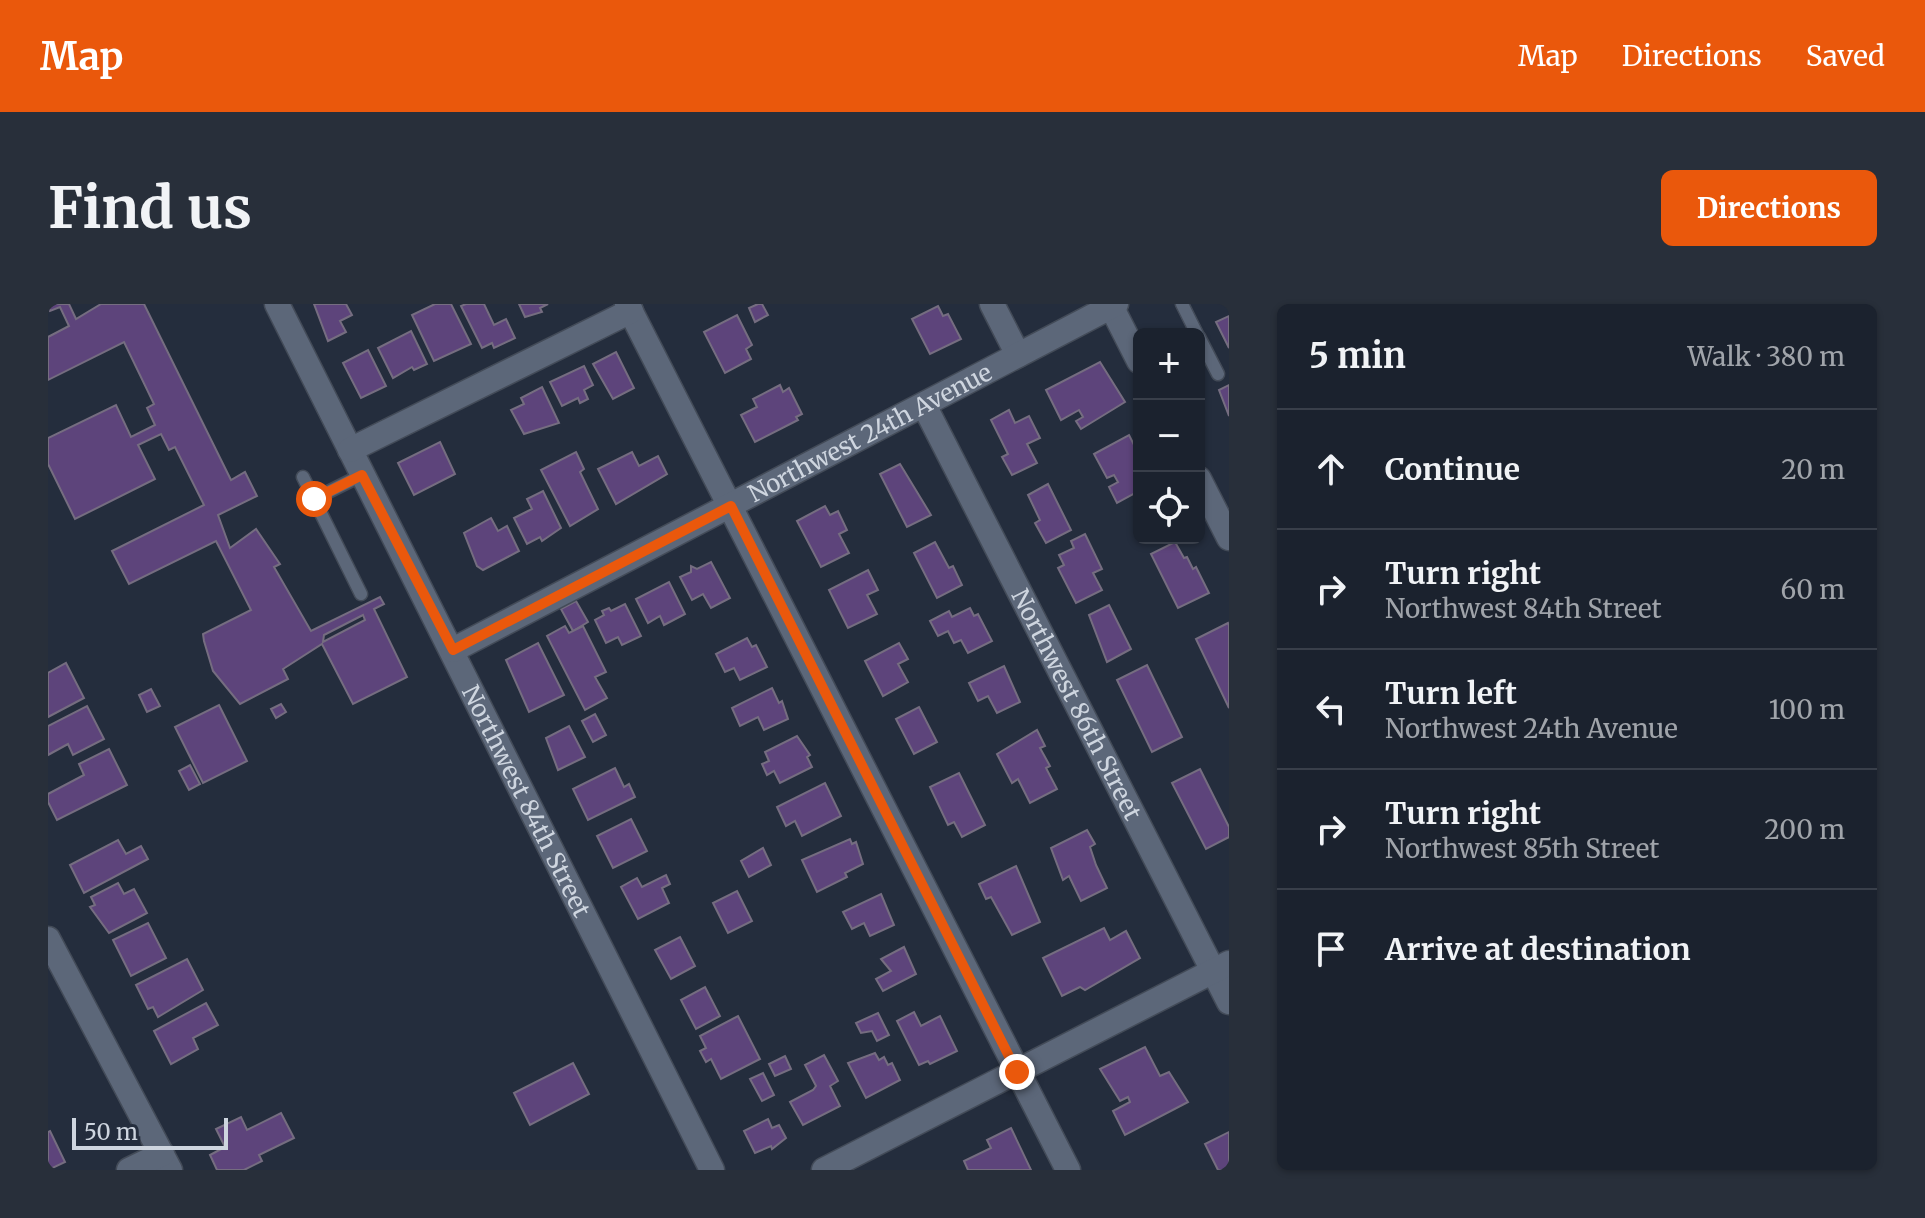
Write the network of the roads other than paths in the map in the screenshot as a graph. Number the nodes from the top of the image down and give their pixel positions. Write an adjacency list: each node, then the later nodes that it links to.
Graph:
1 (277, 304): 12 (street, Northwest 84th Street)
2 (992, 304): 9 (street)
3 (1182, 304): 6 (lane)
4 (1114, 305): 7 (street); 9 (street, Northwest 24th Avenue)
5 (629, 308): 12 (street); 17 (street)
6 (1194, 328)
7 (1133, 348)
8 (1205, 349): 10 (lane)
9 (1018, 355): 11 (street, Northwest 24th Avenue)
10 (1218, 374)
11 (924, 405): 17 (street, Northwest 24th Avenue); 22 (street, Northwest 86th Street)
12 (350, 450): 13 (street, Northwest 84th Street)
13 (362, 475): 16 (lane); 20 (street, Northwest 84th Street)
14 (303, 477): 16 (lane)
15 (1205, 491): 18 (street)
16 (314, 499): 19 (lane)
17 (731, 506): 20 (street, Northwest 24th Avenue); 24 (street)
18 (1229, 538)
19 (361, 594)
20 (453, 650): 27 (street, Northwest 84th Street)
21 (48, 939): 25 (street)
22 (1221, 967): 23 (street, Northwest 86th Street); 24 (street)
23 (1229, 1002)
24 (1017, 1072): 28 (street); 29 (street)
25 (166, 1162): 26 (street)
26 (129, 1170)
27 (712, 1170)
28 (824, 1170)
29 (1068, 1170)

